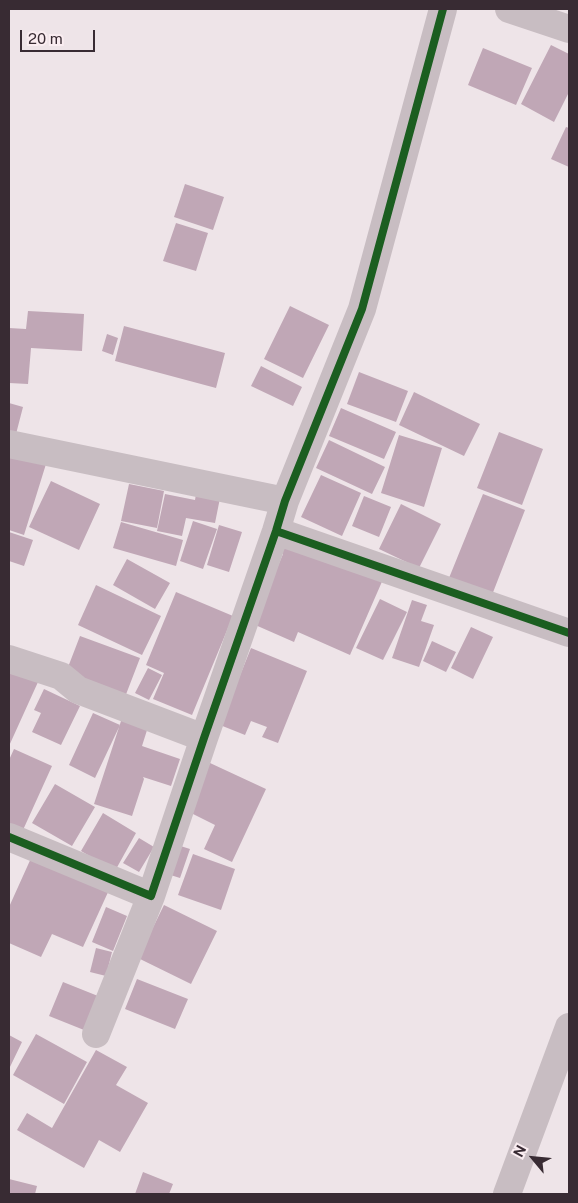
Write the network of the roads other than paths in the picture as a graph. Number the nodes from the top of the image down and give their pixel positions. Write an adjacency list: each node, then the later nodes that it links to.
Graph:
1 (443, 9): 5 (street)
2 (509, 9): 3 (street)
3 (569, 29)
4 (9, 444): 5 (street)
5 (285, 501): 6 (street)
6 (276, 531): 7 (street); 9 (street)
7 (569, 633)
8 (9, 660): 9 (street)
9 (204, 738): 11 (street)
10 (9, 837): 11 (street)
11 (151, 896): 13 (street)
12 (569, 1027): 14 (street)
13 (96, 1034)
14 (507, 1194)

